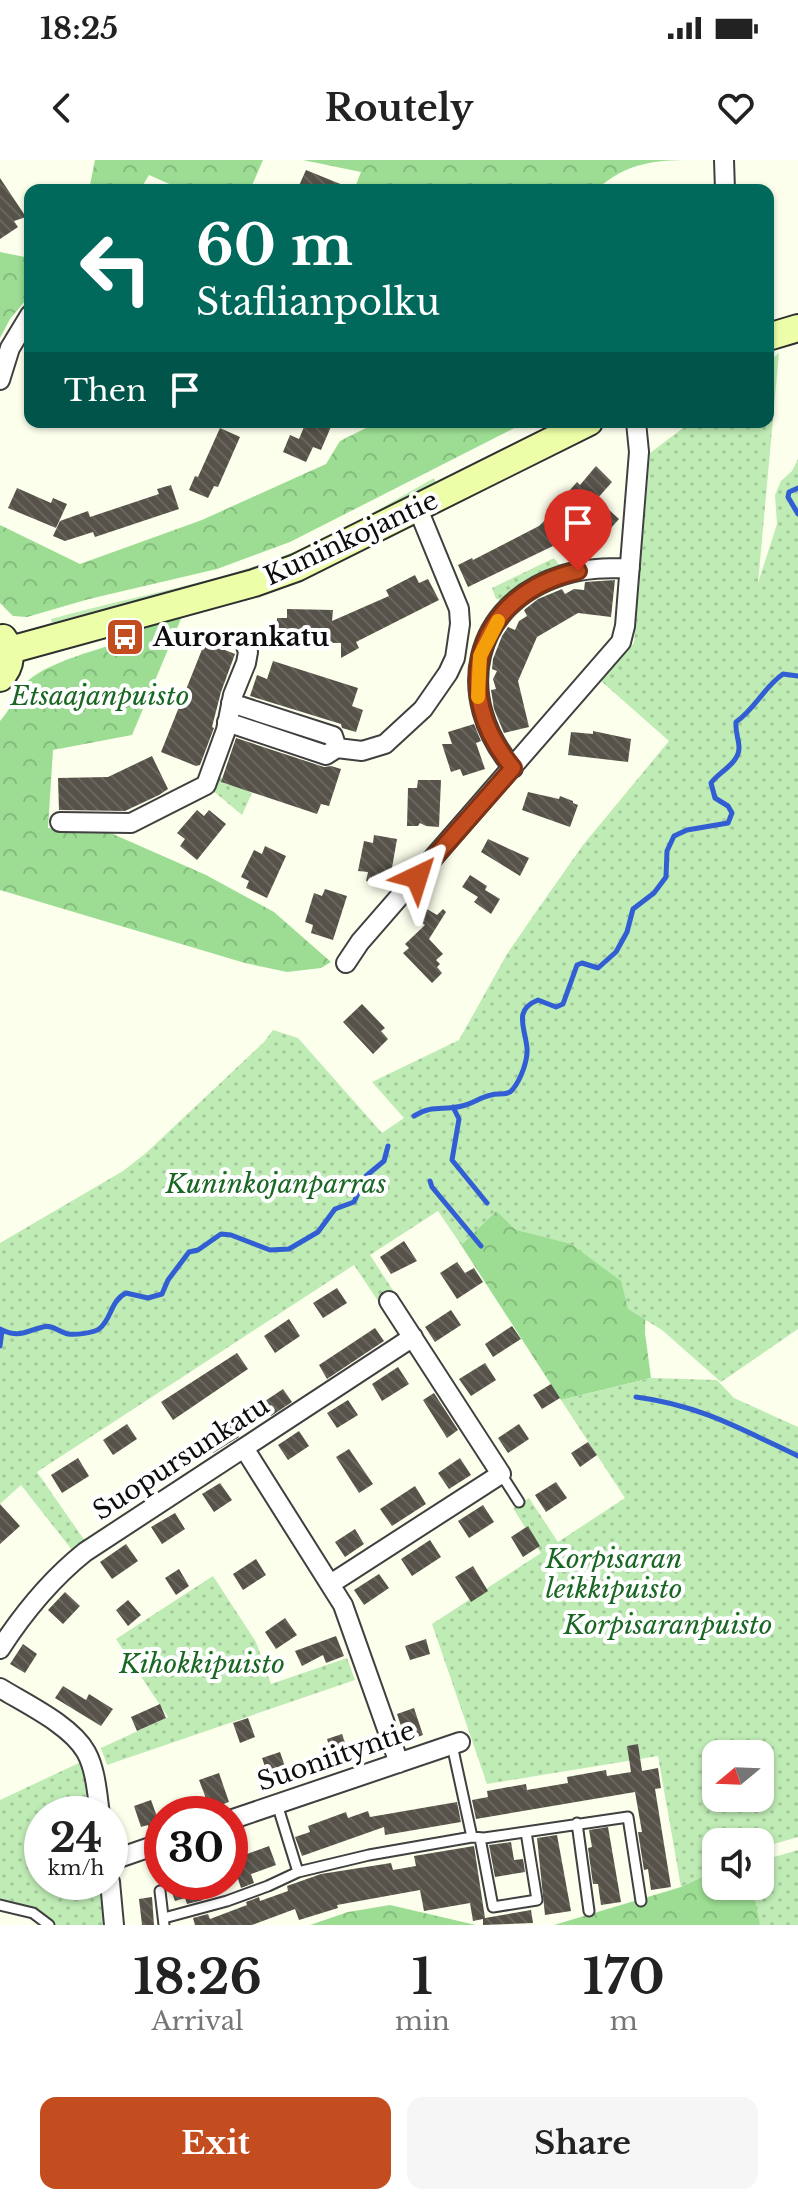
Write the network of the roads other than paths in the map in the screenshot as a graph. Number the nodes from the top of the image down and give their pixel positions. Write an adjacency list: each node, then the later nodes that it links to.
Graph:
1 (724, 160): 2 (street)
2 (725, 184)
3 (24, 325): 6 (street)
4 (798, 328): 5 (main road)
5 (774, 335)
6 (0, 380)
7 (576, 428): 9 (main road, Kuninkojantie)
8 (637, 428): 10 (street)
9 (418, 509): 11 (main road, Kuninkojantie); 13 (street)
10 (630, 568): 14 (street); 19 (street)
11 (5, 643): 15 (main road)
12 (245, 643): 16 (street)
13 (457, 649): 14 (street); 18 (street)
14 (480, 656): 19 (street)
15 (0, 678)
16 (231, 703): 17 (street); 18 (street)
17 (227, 722): 18 (street); 20 (street)
18 (337, 748)
19 (513, 768): 21 (street)
20 (60, 822)
21 (346, 963)
22 (389, 1301): 23 (street)
23 (413, 1337): 24 (street, Suopursunkatu); 25 (street)
24 (244, 1448): 27 (street); 28 (street, Suopursunkatu)
25 (501, 1474): 26 (lane); 27 (street)
26 (519, 1502)
27 (332, 1583): 31 (street)
28 (0, 1649)
29 (0, 1688): 32 (street)
30 (456, 1743): 31 (street, Suoniityntie); 37 (lane)
31 (399, 1763): 33 (street, Suoniityntie)
32 (97, 1796)
33 (277, 1804): 34 (street, Suoniityntie); 38 (lane)
34 (248, 1814)
35 (577, 1823): 36 (lane); 41 (lane); 43 (lane)
36 (526, 1832): 37 (lane); 37 (lane)
37 (476, 1838): 38 (lane)
38 (298, 1872): 44 (lane)
39 (112, 1900): 46 (street)
40 (161, 1900): 44 (lane)
41 (641, 1901)
42 (0, 1905): 45 (lane)
43 (589, 1911)
44 (164, 1922)
45 (49, 1925)
46 (114, 1925)

